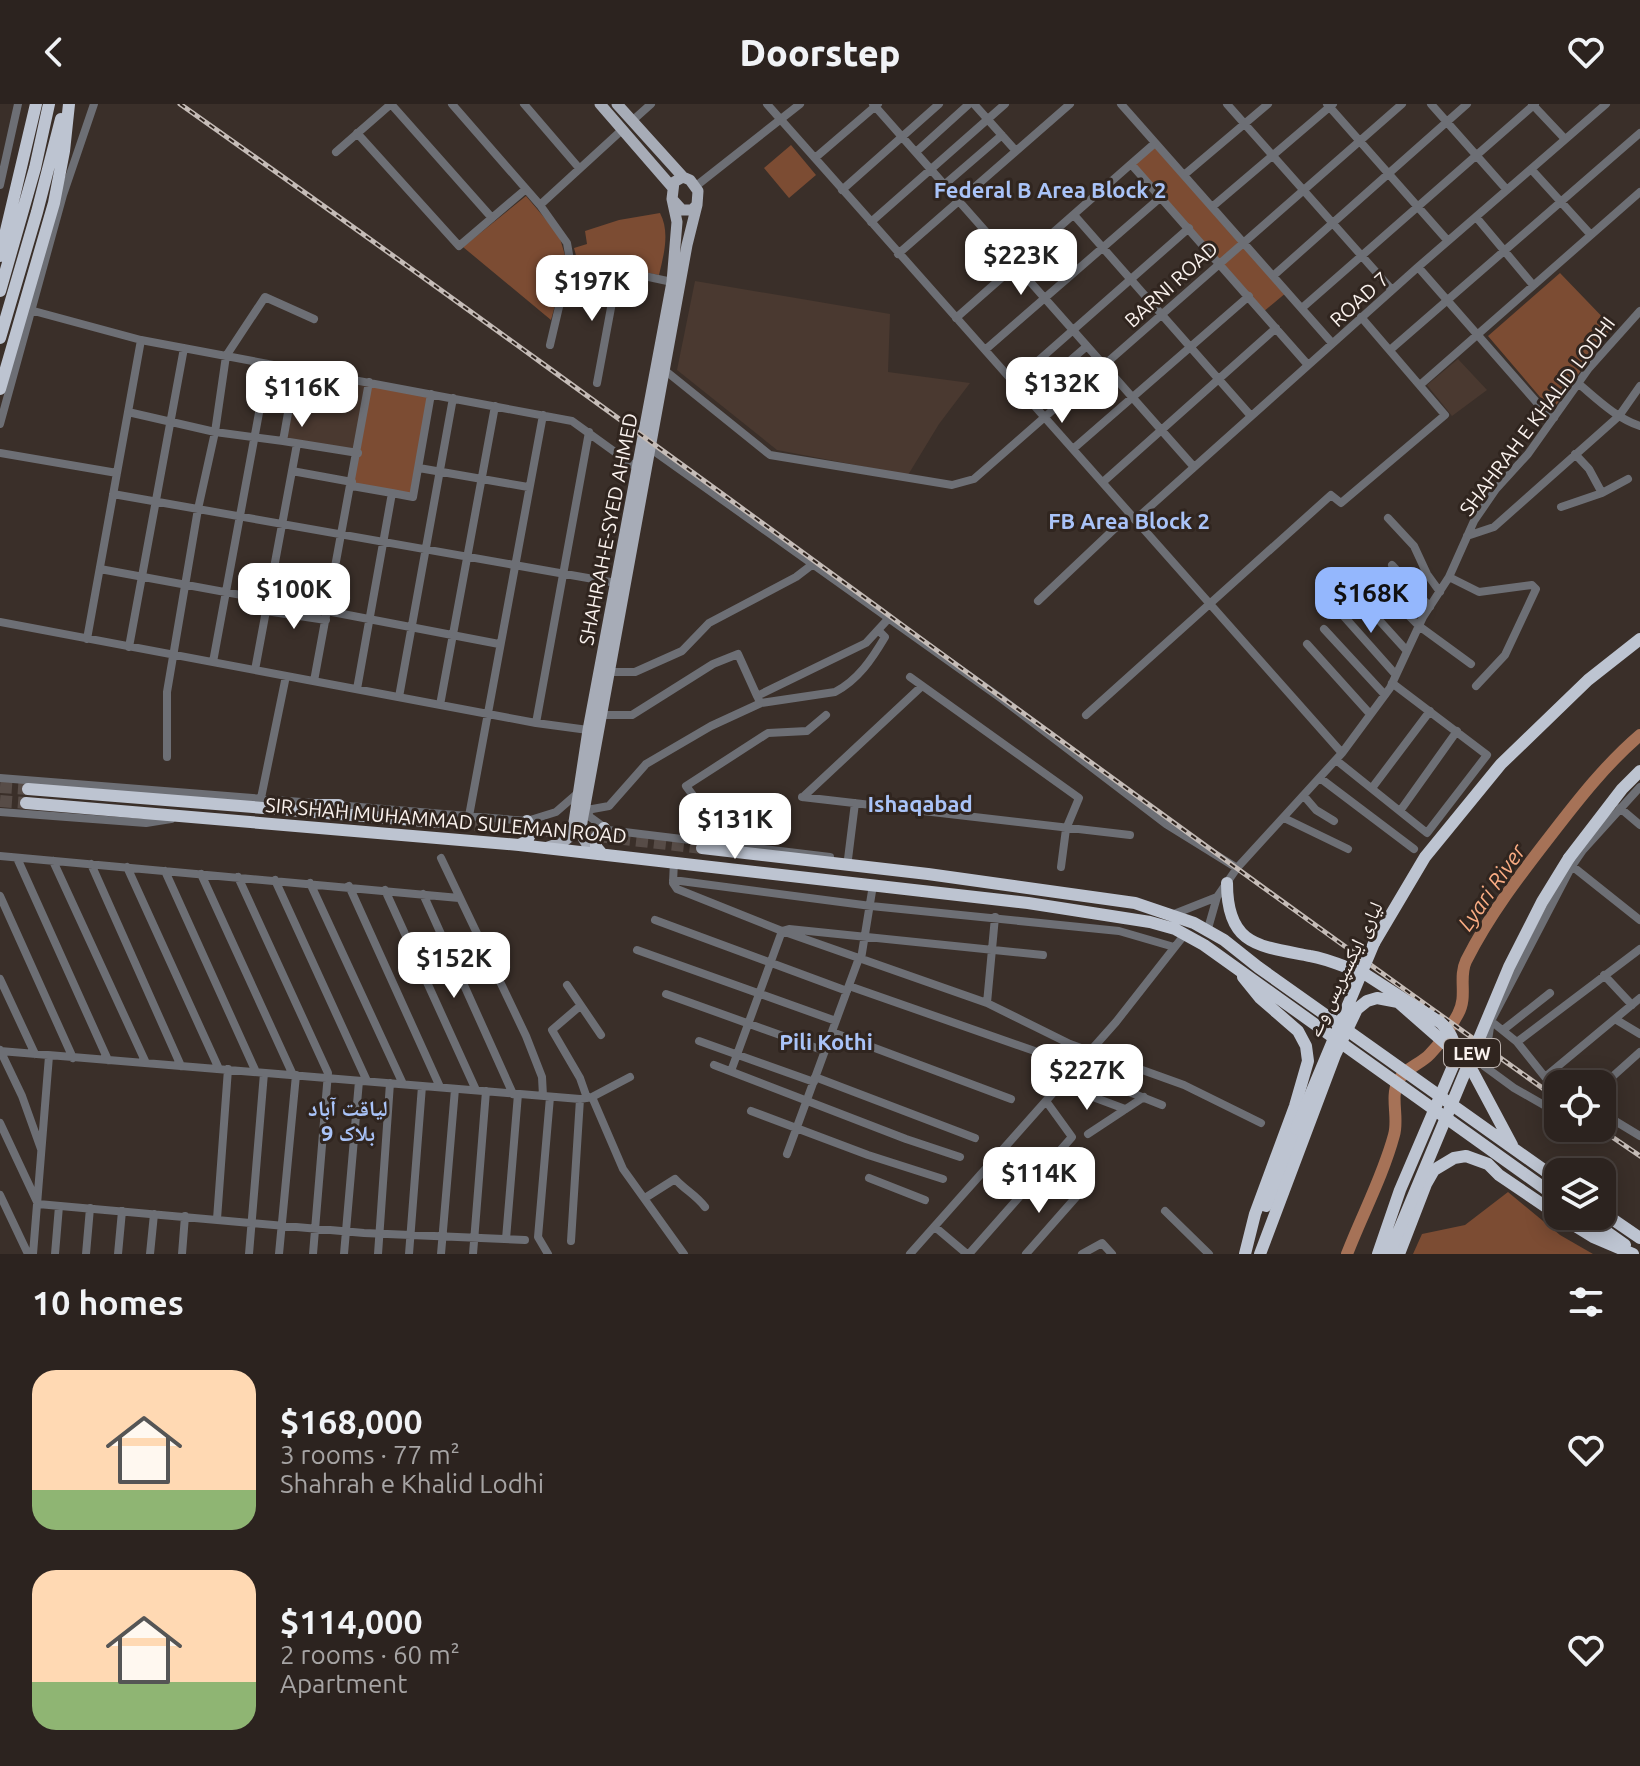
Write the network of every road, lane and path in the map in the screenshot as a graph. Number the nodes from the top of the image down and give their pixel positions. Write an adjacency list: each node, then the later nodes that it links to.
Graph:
1 (18, 104): 52 (street)
2 (36, 104): 80 (highway)
3 (49, 104): 92 (highway)
4 (67, 104): 106 (highway); 128 (highway)
5 (94, 104): 97 (street)
6 (452, 104): 55 (street)
7 (524, 104): 46 (street)
8 (600, 104): 31 (main road)
9 (617, 104): 31 (main road)
10 (651, 104): 31 (street)
11 (767, 104): 27 (street)
12 (800, 104): 27 (street)
13 (939, 104): 35 (street)
14 (972, 104): 28 (street); 41 (street)
15 (1005, 104): 28 (street)
16 (1070, 104): 39 (street)
17 (1121, 104): 38 (street)
18 (1227, 104): 30 (street)
19 (1268, 104): 30 (street)
20 (1402, 104): 37 (street, BARNI ROAD)
21 (1431, 104): 29 (street)
22 (1467, 104): 29 (street)
23 (1534, 104): 36 (street); 42 (street)
24 (1606, 104): 36 (street, ROAD 7)
25 (875, 105): 35 (street); 44 (street)
26 (1330, 105): 37 (street); 43 (street)
27 (781, 120): 44 (street); 54 (street)
28 (988, 120): 34 (street); 47 (street)
29 (1446, 121): 42 (street); 49 (street)
30 (1245, 124): 43 (street); 50 (street)
31 (627, 125): 46 (street); 51 (main road); 59 (main road)
32 (357, 133): 40 (street); 70 (street); 70 (street)
33 (1640, 133): 63 (street)
34 (1002, 135): 39 (street); 53 (street)
35 (902, 136): 41 (street); 56 (street)
36 (1565, 139): 48 (street, ROAD 7)
37 (1360, 141): 49 (street); 57 (street, BARNI ROAD)
38 (1155, 143): 45 (street); 50 (street)
39 (1016, 151): 62 (street)
40 (336, 152)
41 (916, 152): 47 (street)
42 (1475, 154): 58 (street); 66 (street)
43 (1273, 156): 57 (street); 67 (street)
44 (815, 158): 56 (street)
45 (1131, 164): 61 (street); 68 (street)
46 (579, 168): 64 (street)
47 (930, 169): 53 (street); 71 (street)
48 (1531, 169): 58 (street, ROAD 7); 63 (street)
49 (1388, 173): 66 (street); 72 (street)
50 (1184, 175): 67 (street)
51 (683, 177): 54 (main road); 59 (main road)
52 (0, 185)
53 (944, 185): 62 (street)
54 (696, 186): 65 (main road)
55 (526, 189): 64 (street); 70 (street)
56 (842, 190): 71 (street)
57 (1303, 190): 72 (street); 76 (street, BARNI ROAD)
58 (1507, 190): 69 (street, ROAD 7)
59 (672, 193): 65 (main road); 89 (main road, SHAHRAH-E-SYED AHMED)
60 (1640, 194): 74 (street)
61 (1161, 197): 73 (street); 77 (street)
62 (960, 202): 79 (street); 84 (street)
63 (1561, 202): 74 (street); 78 (street)
64 (540, 205): 82 (street)
65 (697, 205): 120 (main road, SHAHRAH-E-SYED AHMED)
66 (1418, 206): 75 (street); 81 (street)
67 (1212, 207): 76 (street)
68 (1074, 215): 77 (street); 84 (street)
69 (1476, 217): 75 (street, ROAD 7); 78 (street)
70 (492, 218)
71 (871, 222): 79 (street)
72 (1332, 222): 81 (street); 87 (street)
73 (1189, 228): 83 (street); 88 (street)
74 (1591, 235): 90 (street)
75 (1448, 241): 85 (street, ROAD 7)
76 (1243, 242): 83 (street, BARNI ROAD); 87 (street)
77 (1103, 248): 88 (street); 94 (street)
78 (1504, 251): 90 (street); 95 (street)
79 (898, 254): 101 (street)
80 (0, 256)
81 (1362, 256): 91 (street); 96 (street)
82 (570, 260): 86 (street); 109 (street)
83 (1220, 263): 93 (street); 99 (street, BARNI ROAD)
84 (1015, 266): 94 (street); 101 (street)
85 (1418, 267): 91 (street, ROAD 7); 95 (street)
86 (618, 270): 89 (street); 124 (street)
87 (1273, 276): 96 (street)
88 (1131, 279): 99 (street); 104 (street)
89 (672, 282): 120 (main road, SHAHRAH-E-SYED AHMED)
90 (1533, 285): 105 (street)
91 (1392, 290): 100 (street, ROAD 7)
92 (0, 291)
93 (1249, 296): 103 (street); 112 (street)
94 (1044, 299): 104 (street); 113 (street)
95 (1447, 300): 105 (street); 114 (street)
96 (1302, 308): 108 (street)
97 (30, 310): 107 (street); 141 (street)
98 (1640, 311): 125 (street, SHAHRAH E KHALID LODHI)
99 (1161, 315): 112 (street); 117 (street, BARNI ROAD)
100 (1361, 317): 108 (street, ROAD 7); 114 (street)
101 (956, 318): 113 (street)
102 (314, 319): 115 (street)
103 (1276, 328): 118 (street); 121 (street)
104 (1073, 330): 110 (street); 123 (street)
105 (1477, 335): 126 (street); 139 (street)
106 (0, 338)
107 (141, 340): 111 (street); 134 (street)
108 (1332, 343): 118 (street, ROAD 7)
109 (550, 345)
110 (1087, 346): 117 (street); 130 (street)
111 (184, 348): 115 (street); 140 (street)
112 (1191, 348): 121 (street); 132 (street)
113 (985, 350): 123 (street)
114 (1390, 350): 126 (street)
115 (226, 356): 116 (street); 144 (street)
116 (268, 364): 119 (street); 146 (street)
117 (1104, 365): 132 (street); 138 (street, BARNI ROAD)
118 (1308, 365): 136 (street, ROAD 7)
119 (296, 368): 122 (street); 147 (street)
120 (662, 368): 138 (street, BARNI ROAD); 149 (main road, SHAHRAH-E-SYED AHMED)
121 (1219, 380): 136 (street); 143 (street)
122 (369, 382): 129 (street); 152 (street)
123 (1014, 382): 130 (street)
124 (597, 383)
125 (1579, 384): 137 (street); 139 (street, SHAHRAH E KHALID LODHI)
126 (1420, 385): 197 (street)
127 (1640, 386): 137 (street)
128 (0, 389)
129 (431, 394): 131 (street); 155 (street)
130 (1028, 397): 138 (street)
131 (453, 398): 133 (street); 158 (street)
132 (1133, 398): 143 (street); 150 (street)
133 (495, 406): 135 (street); 160 (street)
134 (128, 412): 140 (street); 159 (street)
135 (543, 415): 145 (street); 164 (street)
136 (1251, 416): 154 (street, ROAD 7)
137 (1619, 416): 142 (street); 153 (street)
138 (1046, 417): 150 (street)
139 (1554, 418): 176 (street, SHAHRAH E KHALID LODHI)
140 (173, 420): 144 (street); 168 (street)
141 (0, 424)
142 (1640, 426)
143 (1160, 429): 154 (street); 162 (street)
144 (215, 432): 146 (street); 170 (street)
145 (589, 432): 156 (street); 185 (street)
146 (255, 438): 147 (street); 171 (street)
147 (283, 441): 148 (street)
148 (297, 444): 152 (street); 157 (street)
149 (646, 448): 156 (main road, SHAHRAH-E-SYED AHMED); 180 (street); 220 (main road, SHAHRAH-E-SYED AHMED)
150 (1073, 449): 162 (street)
151 (0, 453): 159 (street)
152 (358, 453): 163 (street)
153 (1575, 454): 166 (street); 176 (street)
154 (1194, 467): 172 (street, ROAD 7)
155 (419, 468): 158 (street); 165 (street)
156 (637, 468): 190 (main road, SHAHRAH-E-SYED AHMED)
157 (292, 471): 163 (street); 174 (street)
158 (440, 472): 160 (street); 178 (street)
159 (117, 473): 167 (street)
160 (482, 479): 164 (street); 179 (street)
161 (1628, 479): 166 (street)
162 (1103, 482): 172 (street)
163 (352, 484): 165 (street); 175 (street)
164 (528, 487): 181 (street)
165 (392, 493): 177 (street)
166 (1602, 493): 169 (street)
167 (113, 494): 168 (street); 183 (street)
168 (156, 502): 170 (street); 186 (street)
169 (1561, 507)
170 (198, 509): 171 (street); 191 (street)
171 (240, 517): 174 (street); 192 (street)
172 (1132, 517): 196 (street, ROAD 7); 197 (street)
173 (1388, 518): 193 (street)
174 (283, 524): 175 (street); 184 (street)
175 (342, 535): 177 (street); 188 (street)
176 (1467, 536): 187 (street, SHAHRAH E KHALID LODHI)
177 (384, 542): 178 (street); 203 (street)
178 (425, 550): 179 (street); 206 (street)
179 (467, 557): 181 (street); 209 (street)
180 (813, 564): 202 (street); 220 (street)
181 (514, 565): 185 (street); 212 (street)
182 (1392, 565): 198 (street)
183 (100, 569): 186 (street); 210 (street)
184 (274, 569): 188 (street); 195 (street)
185 (563, 574): 190 (street); 238 (street)
186 (143, 577): 191 (street); 214 (street)
187 (1449, 577): 193 (street, SHAHRAH E KHALID LODHI); 226 (street)
188 (334, 579): 201 (street)
189 (1374, 581): 205 (street)
190 (616, 583): 239 (main road, SHAHRAH-E-SYED AHMED)
191 (185, 585): 192 (street); 216 (street)
192 (227, 592): 195 (street); 217 (street)
193 (1440, 592): 198 (street, SHAHRAH E KHALID LODHI)
194 (1359, 598): 215 (street)
195 (268, 600): 199 (street)
196 (1038, 601)
197 (1208, 602): 237 (street); 241 (street)
198 (1430, 607): 205 (street, SHAHRAH E KHALID LODHI)
199 (266, 611): 201 (street); 219 (street)
200 (1340, 612): 223 (street)
201 (326, 615): 203 (street); 224 (street)
202 (889, 618): 208 (street); 288 (street)
203 (370, 619): 206 (street); 227 (street)
204 (0, 622): 210 (street)
205 (1419, 626): 215 (street, SHAHRAH E KHALID LODHI); 218 (street)
206 (411, 627): 209 (street); 229 (street)
207 (1324, 629): 228 (street)
208 (878, 630): 230 (street); 230 (street)
209 (453, 635): 212 (street); 231 (street)
210 (87, 639): 214 (street)
211 (1640, 639): 456 (highway, لیاری ایکسپریس وے, bridge)
212 (499, 644): 233 (street)
213 (1307, 644): 234 (street)
214 (129, 647): 216 (street)
215 (1407, 651): 223 (street, SHAHRAH E KHALID LODHI)
216 (173, 655): 217 (street); 242 (street)
217 (213, 662): 219 (street)
218 (1471, 664)
219 (255, 670): 221 (street)
220 (611, 672): 235 (main road, SHAHRAH-E-SYED AHMED)
221 (286, 676): 224 (street); 251 (street)
222 (910, 677): 225 (street)
223 (1394, 679): 228 (street, SHAHRAH E KHALID LODHI); 232 (street)
224 (314, 681): 227 (street)
225 (922, 686): 254 (street); 269 (street)
226 (1476, 686)
227 (357, 689): 229 (street)
228 (1385, 695): 234 (street, SHAHRAH E KHALID LODHI)
229 (399, 697): 231 (street)
230 (759, 700): 235 (street); 252 (street)
231 (440, 705): 233 (street)
232 (1430, 711): 240 (street); 248 (street)
233 (487, 714): 238 (street); 261 (street)
234 (1370, 714): 241 (street, SHAHRAH E KHALID LODHI)
235 (603, 715): 252 (main road, SHAHRAH-E-SYED AHMED)
236 (826, 715): 272 (street)
237 (1086, 715)
238 (536, 723): 239 (street)
239 (588, 730): 252 (main road, SHAHRAH-E-SYED AHMED)
240 (1457, 731): 259 (street); 259 (street)
241 (1339, 756): 245 (street, SHAHRAH E KHALID LODHI); 248 (street)
242 (167, 757)
243 (1640, 771): 459 (highway, LEW, bridge)
244 (0, 778): 247 (street)
245 (1320, 778): 250 (street, SHAHRAH E KHALID LODHI); 276 (street)
246 (1640, 787): 258 (street)
247 (124, 788): 251 (street); 255 (highway)
248 (1372, 788): 259 (street)
249 (28, 789): 255 (highway, SIR SHAH MUHAMMAD SULEMAN ROAD)
250 (1304, 796): 263 (street, SHAHRAH E KHALID LODHI); 265 (street)
251 (261, 798): 256 (street)
252 (584, 801): 264 (street); 268 (street); 273 (main road, SHAHRAH-E-SYED AHMED); 277 (main road, SHAHRAH-E-SYED AHMED)
253 (26, 803): 262 (highway, SIR SHAH MUHAMMAD SULEMAN ROAD)
254 (855, 803): 269 (street); 281 (street)
255 (219, 805): 257 (highway, SIR SHAH MUHAMMAD SULEMAN ROAD)
256 (339, 805): 257 (highway); 261 (street)
257 (249, 807): 266 (highway, SIR SHAH MUHAMMAD SULEMAN ROAD)
258 (1620, 808): 267 (street); 285 (street)
259 (1400, 811)
260 (0, 812): 262 (street)
261 (469, 816): 264 (street)
262 (187, 817): 271 (highway, SIR SHAH MUHAMMAD SULEMAN ROAD)
263 (1284, 818): 275 (street); 288 (street, SHAHRAH E KHALID LODHI)
264 (527, 821): 271 (highway)
265 (1334, 821)
266 (439, 822)
267 (1640, 825)
268 (604, 828): 272 (street); 277 (highway)
269 (1066, 829): 270 (street); 287 (street)
270 (1130, 835)
271 (519, 845): 273 (highway, SIR SHAH MUHAMMAD SULEMAN ROAD)
272 (730, 845): 281 (street)
273 (544, 848): 277 (highway, SIR SHAH MUHAMMAD SULEMAN ROAD)
274 (702, 848): 291 (highway)
275 (1348, 849)
276 (1414, 849)
277 (600, 854): 283 (highway, SIR SHAH MUHAMMAD SULEMAN ROAD)
278 (0, 856): 279 (street)
279 (17, 858): 282 (street); 355 (street)
280 (441, 858): 303 (street)
281 (848, 859): 291 (street)
282 (53, 861): 284 (street); 356 (street)
283 (674, 861): 294 (street); 297 (highway, SIR SHAH MUHAMMAD SULEMAN ROAD)
284 (91, 864): 286 (street); 358 (street)
285 (1572, 866): 308 (street); 337 (street)
286 (127, 867): 289 (street); 359 (street)
287 (1061, 867)
288 (1237, 868): 296 (street, SHAHRAH E KHALID LODHI)
289 (165, 871): 290 (street); 363 (street)
290 (201, 874): 292 (street); 365 (street)
291 (928, 874): 305 (highway)
292 (238, 877): 293 (street); 368 (street)
293 (275, 880): 295 (street); 370 (street)
294 (673, 880): 304 (street); 310 (street)
295 (310, 883): 298 (street); 372 (street)
296 (1227, 883): 302 (street, SHAHRAH E KHALID LODHI); 315 (highway)
297 (873, 885): 304 (street); 312 (highway, SIR SHAH MUHAMMAD SULEMAN ROAD)
298 (349, 886): 299 (street); 375 (street)
299 (385, 890): 300 (street); 377 (street)
300 (423, 894): 303 (street); 378 (street)
301 (0, 896): 354 (street)
302 (1217, 897): 305 (street); 311 (street)
303 (459, 898): 379 (street)
304 (871, 906): 306 (street); 313 (street)
305 (1174, 914): 309 (highway)
306 (995, 917): 316 (street); 319 (street)
307 (655, 920): 322 (street)
308 (1640, 920)
309 (1194, 923): 311 (highway); 312 (highway)
310 (782, 931): 313 (street); 321 (street); 322 (street)
311 (1207, 932): 314 (highway)
312 (1185, 934): 316 (street); 323 (highway, SIR SHAH MUHAMMAD SULEMAN ROAD)
313 (866, 935): 319 (street); 321 (street)
314 (1224, 940): 315 (highway); 344 (highway)
315 (1256, 944): 458 (highway, LEW, bridge)
316 (1174, 947): 348 (street)
317 (1640, 949): 324 (street)
318 (637, 950): 328 (street)
319 (992, 950): 320 (street); 332 (street)
320 (1043, 955)
321 (860, 958): 327 (street); 332 (street)
322 (770, 962): 327 (street); 328 (street)
323 (1234, 966): 344 (highway, SIR SHAH MUHAMMAD SULEMAN ROAD); 456 (highway)
324 (1604, 975): 333 (street); 345 (street)
325 (0, 979): 350 (street)
326 (567, 985): 334 (street)
327 (848, 988): 336 (street); 353 (street)
328 (759, 993): 336 (street); 338 (street)
329 (1550, 993): 339 (street)
330 (666, 994): 338 (street)
331 (1640, 998): 333 (street)
332 (987, 1003): 348 (street)
333 (1632, 1005): 335 (street)
334 (580, 1006): 342 (street); 381 (street)
335 (1615, 1019): 341 (street); 361 (street)
336 (836, 1021): 340 (street)
337 (1491, 1021): 339 (street); 386 (street)
338 (748, 1023): 347 (street); 351 (street)
339 (1503, 1030): 345 (street)
340 (832, 1032): 347 (street); 382 (street)
341 (1640, 1034)
342 (601, 1035)
343 (699, 1041): 351 (street)
344 (1353, 1042): 396 (highway); 403 (highway)
345 (1517, 1042): 366 (street)
346 (0, 1051): 350 (street); 397 (street)
347 (825, 1051): 369 (street)
348 (1090, 1051): 360 (street); 391 (street)
349 (1640, 1052): 364 (street)
350 (35, 1054): 352 (street)
351 (737, 1054): 362 (street); 369 (street)
352 (49, 1056): 354 (street); 397 (street)
353 (1049, 1056)
354 (73, 1058): 355 (street)
355 (108, 1060): 356 (street)
356 (146, 1063): 358 (street)
357 (714, 1065): 362 (street)
358 (181, 1066): 359 (street)
359 (224, 1069): 363 (street); 417 (street)
360 (1074, 1070): 373 (street); 380 (street)
361 (1553, 1070)
362 (731, 1071): 383 (street)
363 (260, 1072): 365 (street); 419 (street)
364 (1616, 1073)
365 (294, 1075): 368 (street); 420 (street)
366 (1544, 1076)
367 (630, 1077): 381 (street)
368 (328, 1079): 370 (street); 422 (street)
369 (814, 1080): 383 (street); 395 (street)
370 (363, 1081): 371 (street); 425 (street)
371 (390, 1083): 372 (street); 426 (street)
372 (403, 1084): 374 (street)
373 (1061, 1085): 384 (street); 387 (street)
374 (422, 1086): 375 (street); 427 (street)
375 (440, 1087): 376 (street)
376 (455, 1089): 377 (street); 428 (street)
377 (481, 1091): 378 (street); 429 (street)
378 (516, 1094): 379 (street); 431 (street)
379 (546, 1096): 381 (street); 448 (street)
380 (1144, 1097): 385 (street); 387 (street)
381 (586, 1098): 406 (street); 433 (street)
382 (1011, 1099)
383 (807, 1101): 392 (street); 399 (street)
384 (1046, 1101): 421 (street); 451 (street)
385 (1162, 1105)
386 (1544, 1105)
387 (1125, 1109): 393 (street)
388 (751, 1111): 392 (street)
389 (1616, 1121): 394 (street)
390 (0, 1123): 408 (street)
391 (1261, 1123)
392 (796, 1129): 398 (street); 402 (street)
393 (1088, 1134)
394 (1640, 1136)
395 (975, 1138)
396 (1515, 1150): 400 (highway); 457 (highway, LEW, bridge)
397 (43, 1154): 408 (street)
398 (787, 1154)
399 (960, 1157)
400 (1544, 1170)
401 (869, 1178): 407 (street)
402 (943, 1179)
403 (1544, 1188)
404 (0, 1195): 434 (street)
405 (1077, 1196): 452 (street)
406 (645, 1198): 411 (street); 449 (street)
407 (925, 1200)
408 (38, 1204): 409 (street); 434 (street)
409 (59, 1206): 412 (street); 435 (street)
410 (1544, 1206): 460 (highway)
411 (705, 1207)
412 (90, 1208): 413 (street); 436 (street)
413 (122, 1211): 415 (street); 437 (street)
414 (1165, 1211): 455 (street)
415 (154, 1214): 416 (street); 438 (street)
416 (185, 1216): 417 (street); 439 (street)
417 (217, 1219): 419 (street)
418 (1616, 1222): 430 (highway)
419 (252, 1223): 420 (street); 440 (street)
420 (281, 1225): 422 (street); 441 (street)
421 (935, 1227): 450 (street); 451 (street)
422 (315, 1228): 425 (street); 442 (street)
423 (1582, 1230): 461 (highway)
424 (1603, 1230): 461 (highway)
425 (346, 1231): 426 (street); 443 (street)
426 (379, 1233): 427 (street); 444 (street)
427 (410, 1234): 428 (street); 445 (street)
428 (443, 1236): 429 (street); 446 (street)
429 (474, 1238): 431 (street); 447 (street)
430 (1640, 1238)
431 (506, 1239): 432 (street)
432 (525, 1240)
433 (571, 1241)
434 (31, 1254)
435 (55, 1254)
436 (86, 1254)
437 (118, 1254)
438 (150, 1254)
439 (182, 1254)
440 (249, 1254)
441 (279, 1254)
442 (313, 1254)
443 (344, 1254)
444 (378, 1254)
445 (409, 1254)
446 (441, 1254)
447 (473, 1254)
448 (548, 1254)
449 (684, 1254)
450 (910, 1254)
451 (968, 1254)
452 (1026, 1254)
453 (1082, 1254): 454 (street)
454 (1112, 1254)
455 (1209, 1254)
456 (1247, 1254)
457 (1260, 1254)
458 (1378, 1254)
459 (1389, 1254)
460 (1399, 1254)
461 (1635, 1254)

